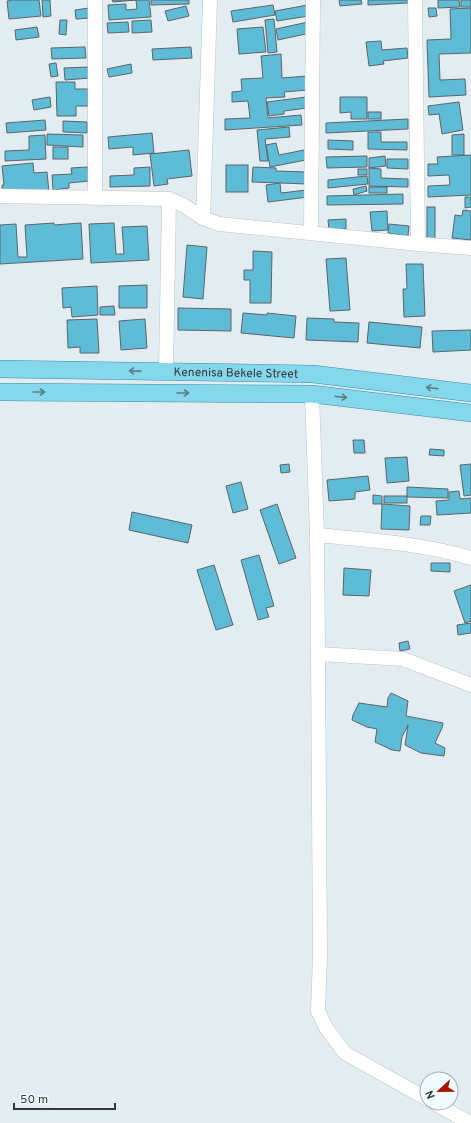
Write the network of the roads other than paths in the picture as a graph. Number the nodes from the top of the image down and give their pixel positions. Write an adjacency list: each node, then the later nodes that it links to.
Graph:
1 (94, 0): 6 (street)
2 (210, 0): 8 (street)
3 (313, 0): 9 (street)
4 (415, 0): 10 (street)
5 (0, 196): 6 (street)
6 (95, 198): 7 (street)
7 (169, 199): 8 (street); 13 (street)
8 (203, 218): 9 (street)
9 (311, 232): 10 (street)
10 (418, 244): 11 (street)
11 (471, 248)
12 (0, 369): 13 (main road, Kenenisa Bekele Street, one-way to 12)
13 (166, 372): 15 (main road, Kenenisa Bekele Street, one-way to 13)
14 (0, 392): 16 (main road, Kenenisa Bekele Street, one-way to 16)
15 (471, 393)
16 (312, 394): 17 (main road, Kenenisa Bekele Street, one-way to 17); 18 (street)
17 (471, 413)
18 (317, 535): 19 (street); 20 (street)
19 (471, 558)
20 (318, 654): 21 (street); 22 (street)
21 (471, 686)
22 (419, 1095)
23 (448, 1111): 24 (street)
24 (470, 1123)

